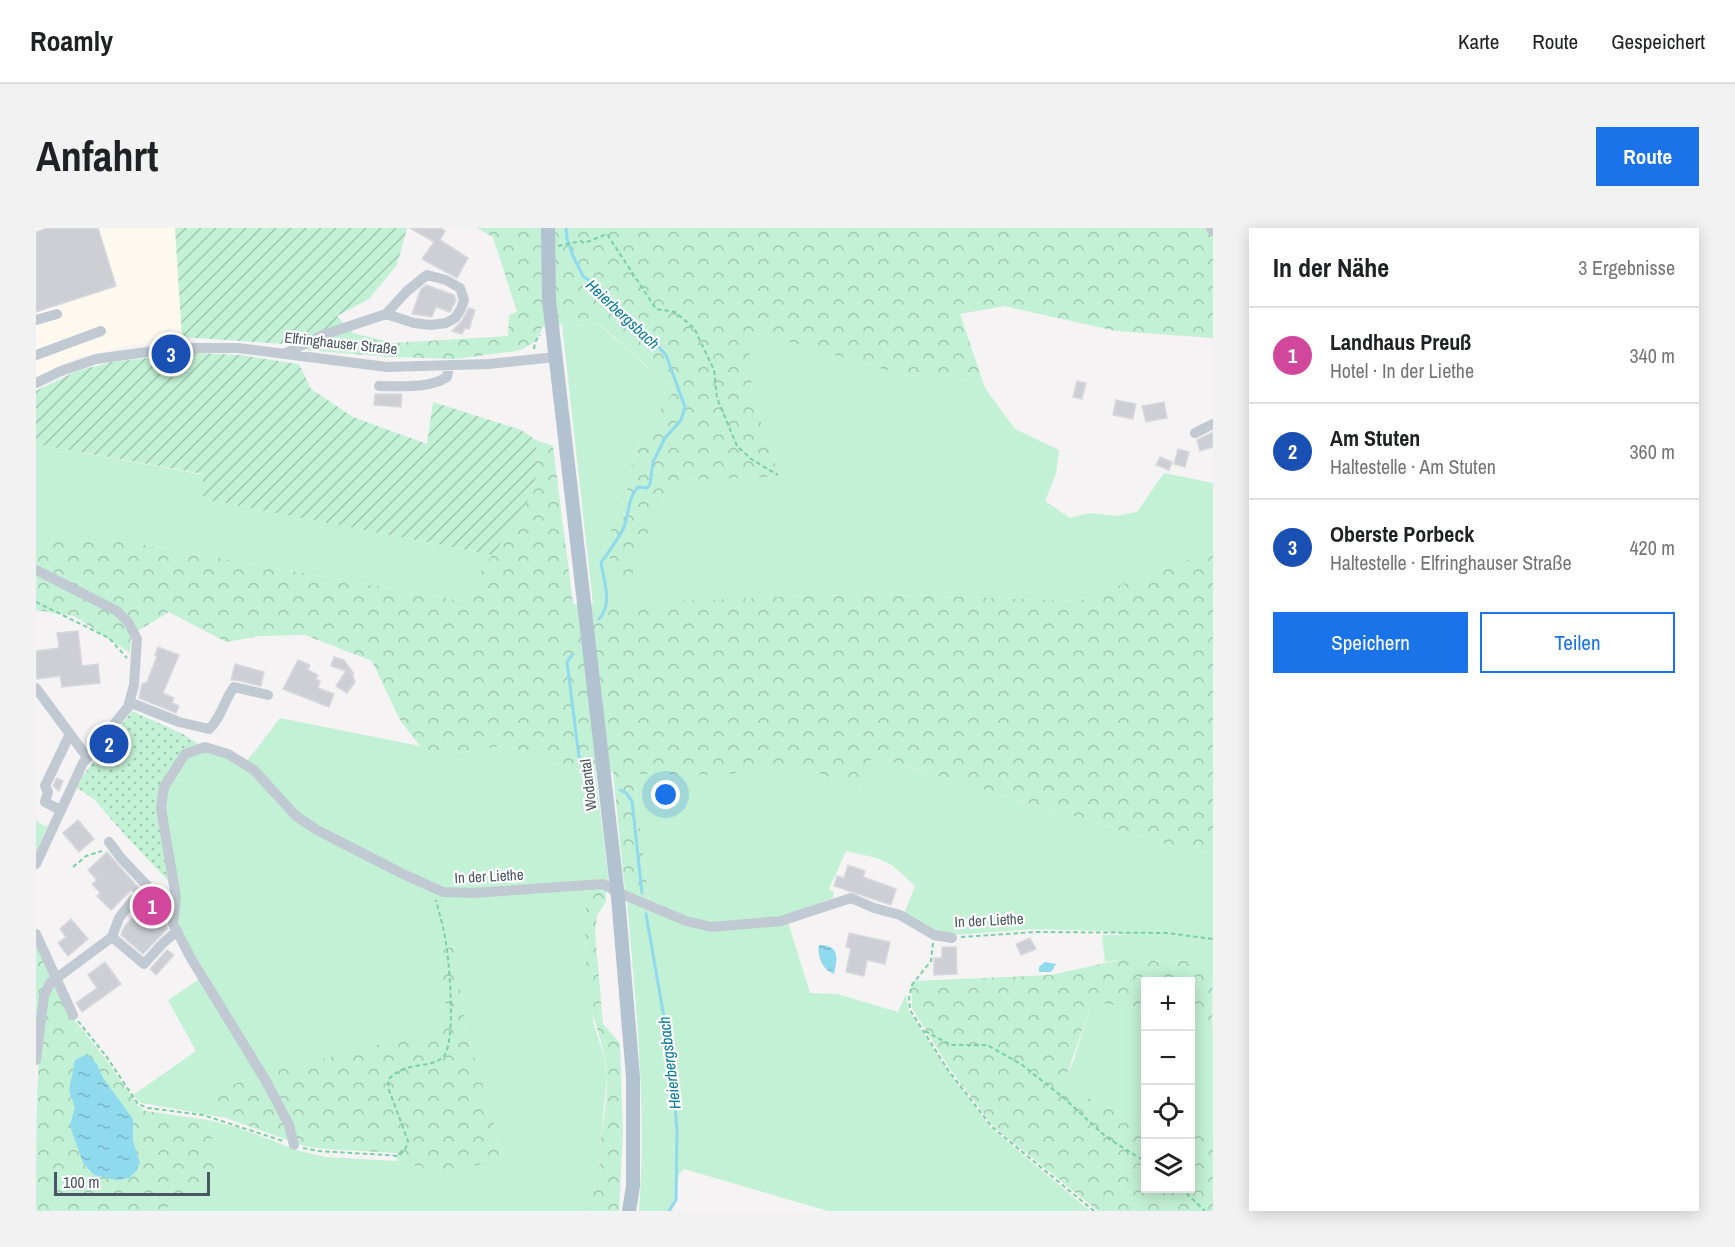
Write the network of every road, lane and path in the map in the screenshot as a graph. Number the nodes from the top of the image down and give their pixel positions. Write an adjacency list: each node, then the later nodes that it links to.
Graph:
1 (548, 228): 2 (main road)
2 (547, 249): 9 (main road); 15 (path)
3 (57, 314): 5 (street)
4 (386, 314): 4 (street); 7 (street)
5 (36, 320)
6 (101, 331): 8 (street)
7 (284, 354): 10 (street, Elfringhauser Straße); 11 (street, Elfringhauser Straße)
8 (36, 355)
9 (555, 357): 10 (street, Elfringhauser Straße); 29 (main road, Wodantal)
10 (449, 366): 12 (street)
11 (36, 383)
12 (379, 386)
13 (1213, 424): 14 (street)
14 (1195, 433)
15 (778, 475)
16 (36, 570): 18 (street)
17 (36, 603): 18 (path)
18 (135, 662): 21 (street)
19 (36, 688): 22 (street)
20 (267, 695): 21 (street)
21 (129, 702): 23 (street)
22 (71, 735): 23 (street); 24 (street)
23 (87, 757): 24 (street)
24 (60, 810): 26 (street)
25 (111, 845): 27 (path); 31 (street)
26 (36, 864)
27 (73, 867)
28 (434, 888): 29 (street, In der Liethe); 31 (street, In der Liethe); 42 (path)
29 (617, 892): 34 (street, In der Liethe); 45 (main road, Wodantal)
30 (133, 900): 35 (street)
31 (174, 914): 32 (street, In der Liethe)
32 (177, 931): 35 (street); 42 (street, In der Liethe)
33 (36, 934): 38 (street)
34 (934, 935): 36 (street, In der Liethe); 40 (path)
35 (112, 937): 38 (street)
36 (952, 938): 37 (path, In der Liethe)
37 (1213, 939)
38 (55, 978): 39 (street); 41 (street)
39 (73, 1014): 42 (path)
40 (922, 1029): 43 (path); 46 (path)
41 (36, 1060)
42 (294, 1145)
43 (1141, 1159)
44 (1186, 1193): 47 (path)
45 (629, 1211)
46 (1094, 1211)
47 (1205, 1211)

